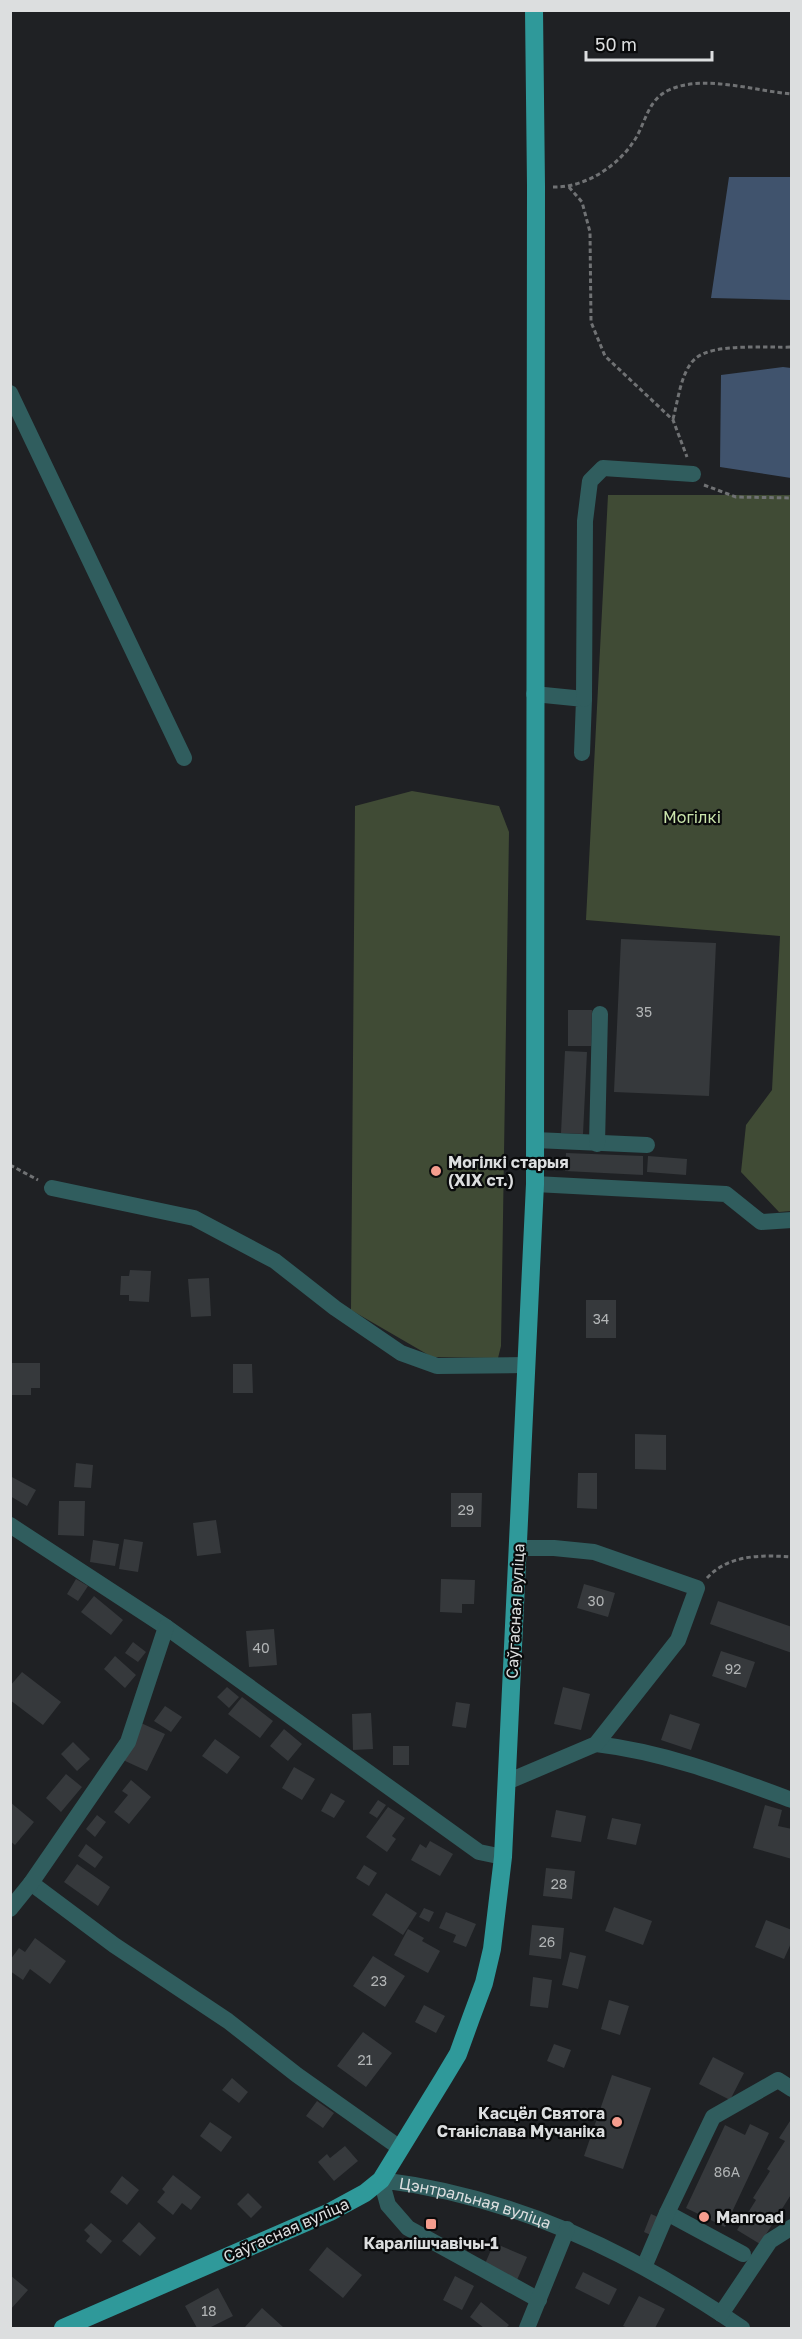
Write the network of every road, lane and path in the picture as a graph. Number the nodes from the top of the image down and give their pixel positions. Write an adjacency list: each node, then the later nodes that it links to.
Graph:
1 (534, 10): 3 (main road, Саўгасная вуліца)
2 (792, 94): 4 (path)
3 (536, 186): 4 (path); 10 (main road, Саўгасная вуліца)
4 (569, 188): 7 (path)
5 (792, 347): 7 (path)
6 (10, 393): 13 (street)
7 (673, 420): 8 (path)
8 (693, 474): 9 (path); 11 (street)
9 (792, 498)
10 (534, 694): 11 (street); 15 (main road, Саўгасная вуліца)
11 (584, 699): 12 (street)
12 (582, 753)
13 (184, 758)
14 (600, 1014): 16 (street)
15 (535, 1140): 16 (street); 19 (main road, Саўгасная вуліца)
16 (597, 1144): 17 (street)
17 (647, 1145)
18 (10, 1165): 20 (path)
19 (535, 1184): 21 (street); 22 (main road, Саўгасная вуліца)
20 (52, 1188): 22 (street)
21 (792, 1220)
22 (527, 1365): 24 (main road, Саўгасная вуліца)
23 (10, 1525): 27 (street)
24 (518, 1548): 26 (street); 29 (main road, Саўгасная вуліца)
25 (792, 1557): 26 (path)
26 (697, 1588): 28 (street)
27 (166, 1627): 31 (street); 32 (street)
28 (596, 1744): 29 (street); 30 (street)
29 (507, 1782): 31 (main road, Саўгасная вуліца)
30 (792, 1800)
31 (503, 1857): 35 (main road, Саўгасная вуліца)
32 (31, 1883): 33 (street); 35 (street)
33 (10, 1909)
34 (792, 2088): 37 (street)
35 (400, 2148): 36 (main road, Саўгасная вуліца)
36 (381, 2180): 39 (street, Цэнтральная вуліца); 42 (street); 44 (main road, Саўгасная вуліца)
37 (667, 2213): 40 (street); 41 (street)
38 (792, 2227): 43 (street)
39 (567, 2229): 41 (street, Цэнтральная вуліца); 42 (street, Цэнтральная вуліца)
40 (743, 2254)
41 (644, 2267): 43 (street, Цэнтральная вуліца)
42 (539, 2300): 45 (street, Цэнтральная вуліца)
43 (721, 2314): 46 (street, Цэнтральная вуліца)
44 (63, 2328)
45 (527, 2328)
46 (742, 2328)

